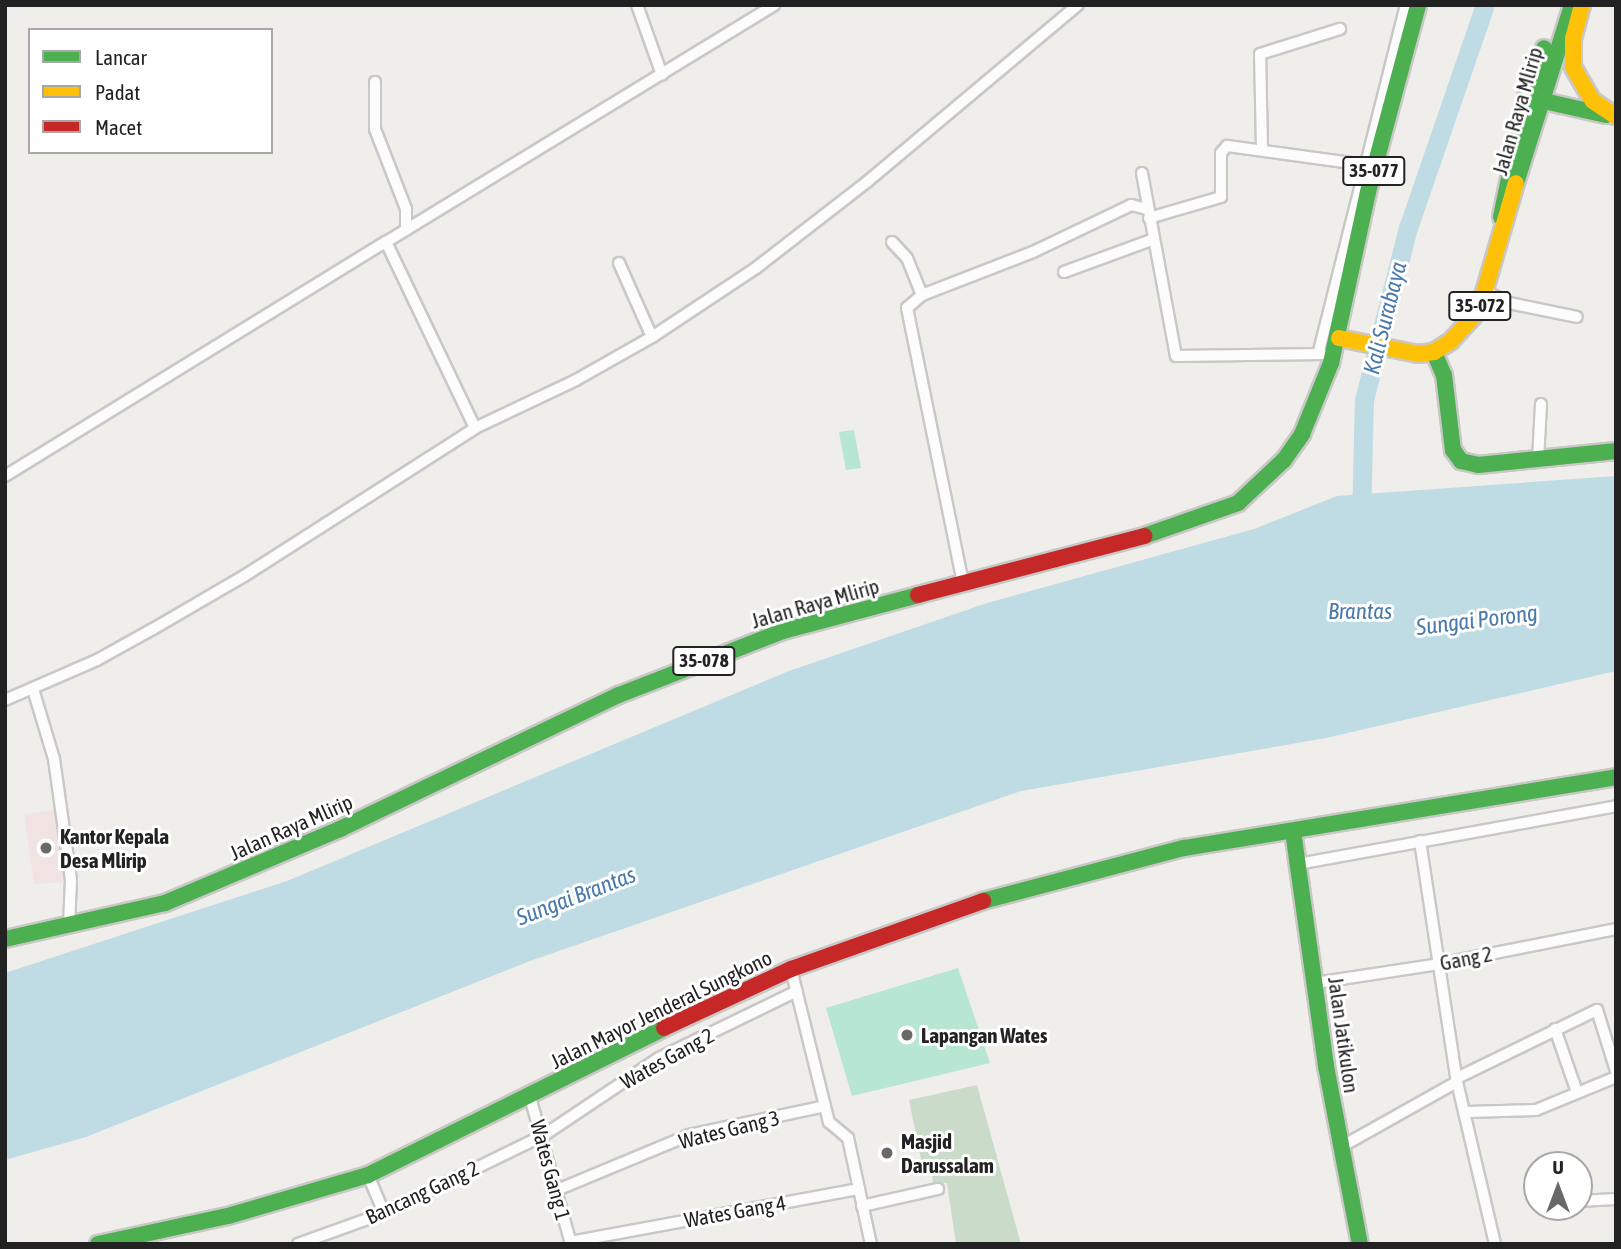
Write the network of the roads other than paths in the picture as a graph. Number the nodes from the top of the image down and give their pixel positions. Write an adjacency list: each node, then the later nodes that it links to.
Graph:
1 (637, 5): 10 (street)
2 (774, 5): 10 (street)
3 (1078, 5): 27 (street)
4 (1406, 5): 15 (street)
5 (1418, 5): 28 (main road, 35-077)
6 (1562, 5): 12 (main road, Jalan Raya Mlirip / 35-072)
7 (1572, 5): 12 (main road, Jalan Raya Mlirip / 35-072)
8 (1582, 5): 13 (main road)
9 (1340, 29): 14 (street)
10 (662, 75): 18 (street)
11 (375, 82): 18 (street)
12 (1533, 98): 13 (main road); 24 (main road, Jalan Raya Mlirip / 35-072)
13 (1616, 116)
14 (1262, 148): 15 (street); 17 (street)
15 (1365, 165): 29 (street)
16 (1142, 173): 17 (street)
17 (1148, 214): 19 (street); 25 (street)
18 (406, 230): 20 (street)
19 (1154, 239): 23 (street); 29 (street)
20 (386, 242): 33 (street); 36 (street)
21 (892, 242): 25 (street)
22 (619, 263): 27 (street)
23 (1064, 272)
24 (1485, 290): 26 (street); 30 (main road, Jalan Raya Mlirip / 35-072)
25 (922, 295): 37 (street)
26 (1577, 317)
27 (652, 337): 33 (street)
28 (1339, 338): 30 (main road); 31 (main road, Jalan Raya Mlirip / 35-078)
29 (1319, 351): 31 (street)
30 (1426, 353): 35 (main road)
31 (1331, 363): 37 (main road, Jalan Raya Mlirip / 35-078)
32 (1541, 404): 35 (street)
33 (475, 428): 38 (street)
34 (1616, 452): 35 (main road)
35 (1538, 460)
36 (5, 476)
37 (963, 583): 45 (main road, Jalan Raya Mlirip / 35-078)
38 (33, 689): 39 (street); 45 (street)
39 (5, 700)
40 (1616, 777): 42 (main road, Jalan Mayor Jenderal Sungkono)
41 (1616, 806): 43 (street)
42 (1293, 831): 44 (main road, Jalan Jatikulon); 49 (main road, Jalan Mayor Jenderal Sungkono)
43 (1420, 842): 44 (street); 48 (street)
44 (1298, 864): 50 (main road, Jalan Jatikulon)
45 (69, 926): 47 (main road, Jalan Raya Mlirip / 35-078)
46 (1616, 929): 48 (street, Gang 2)
47 (5, 939)
48 (1438, 964): 50 (street, Gang 2); 57 (street)
49 (791, 969): 51 (street); 53 (main road, Jalan Mayor Jenderal Sungkono)
50 (1315, 983): 63 (main road, Jalan Jatikulon)
51 (797, 991): 54 (street, Wates Gang 2); 60 (street)
52 (1555, 1029): 55 (street); 57 (street); 58 (street)
53 (647, 1037): 54 (street); 59 (main road, Jalan Mayor Jenderal Sungkono)
54 (659, 1058): 62 (street, Wates Gang 2)
55 (1616, 1071)
56 (1616, 1077): 58 (street)
57 (1457, 1080): 61 (street); 63 (street)
58 (1577, 1091): 61 (street)
59 (530, 1097): 62 (street, Wates Gang 1); 64 (main road, Jalan Mayor Jenderal Sungkono)
60 (825, 1106): 65 (street); 67 (street, Wates Gang 3)
61 (1467, 1112): 78 (street)
62 (544, 1135): 67 (street, Wates Gang 1); 71 (street, Bancang Gang 2)
63 (1342, 1147): 77 (main road, Jalan Jatikulon)
64 (368, 1175): 71 (street); 72 (main road, Jalan Mayor Jenderal Sungkono)
65 (859, 1189): 70 (street); 73 (street, Wates Gang 4)
66 (938, 1189): 70 (street)
67 (558, 1190): 73 (street, Wates Gang 1)
68 (1616, 1199): 69 (street)
69 (1593, 1200)
70 (862, 1206): 76 (street)
71 (384, 1213): 75 (street, Bancang Gang 2)
72 (138, 1240): 74 (main road, Jalan Mayor Jenderal Sungkono)
73 (570, 1243)
74 (99, 1244)
75 (298, 1244)
76 (871, 1244)
77 (1360, 1244)
78 (1495, 1244)

